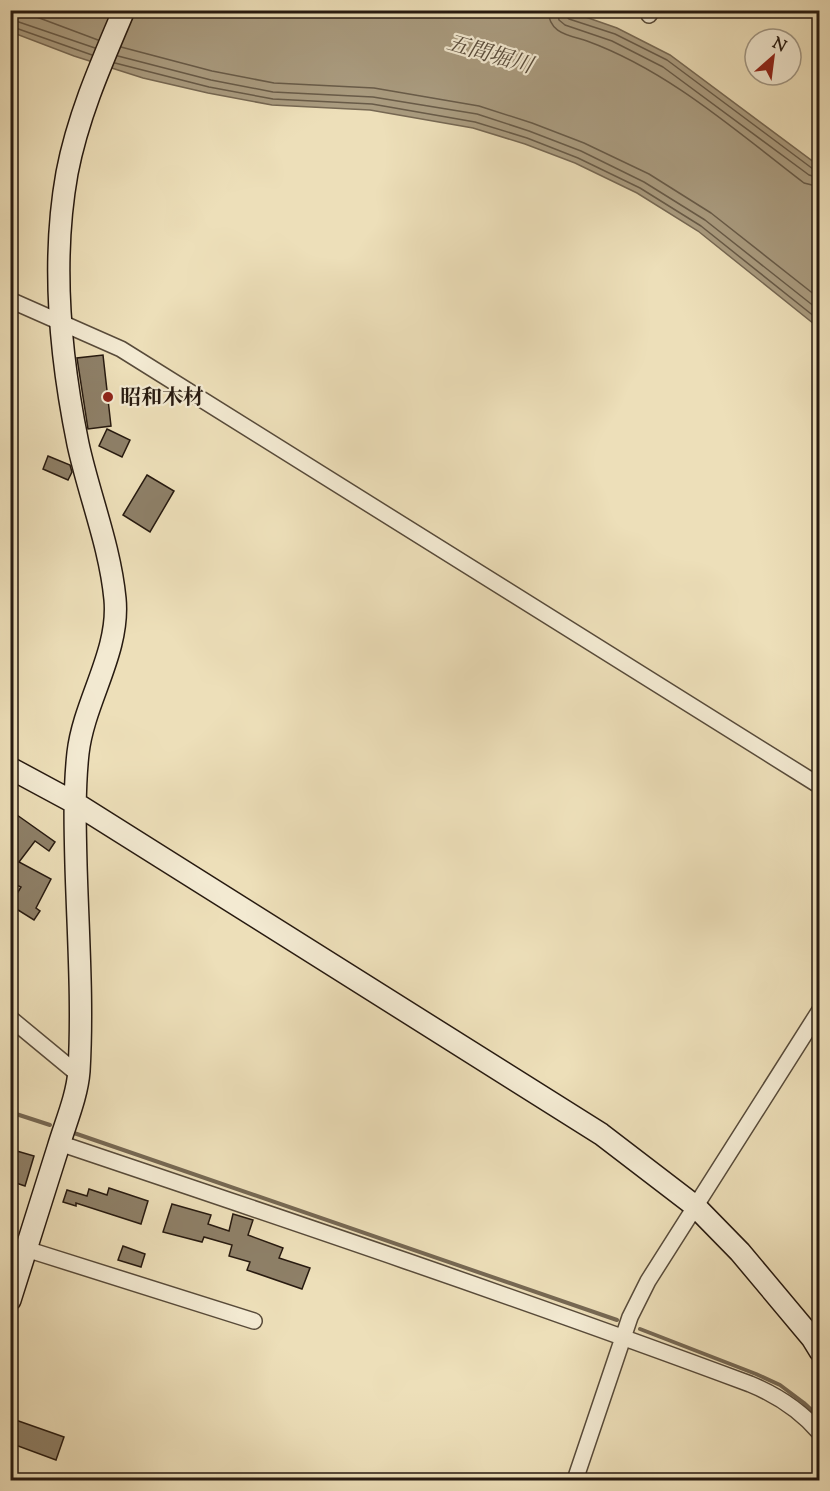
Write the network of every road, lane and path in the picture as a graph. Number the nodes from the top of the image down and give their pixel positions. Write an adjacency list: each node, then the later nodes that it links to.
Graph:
1 (124, 10): 3 (street)
2 (10, 300): 3 (street)
3 (61, 324): 5 (street); 6 (street)
4 (10, 768): 6 (street)
5 (819, 786)
6 (75, 803): 9 (street); 11 (street)
7 (819, 1010): 11 (street)
8 (10, 1018): 9 (street)
9 (79, 1075): 10 (street)
10 (59, 1143): 12 (street); 15 (street)
11 (695, 1206): 15 (street); 16 (street)
12 (26, 1249): 13 (street); 14 (street)
13 (10, 1300)
14 (254, 1321)
15 (623, 1337): 17 (street); 18 (street)
16 (819, 1351)
17 (819, 1433)
18 (575, 1480)

